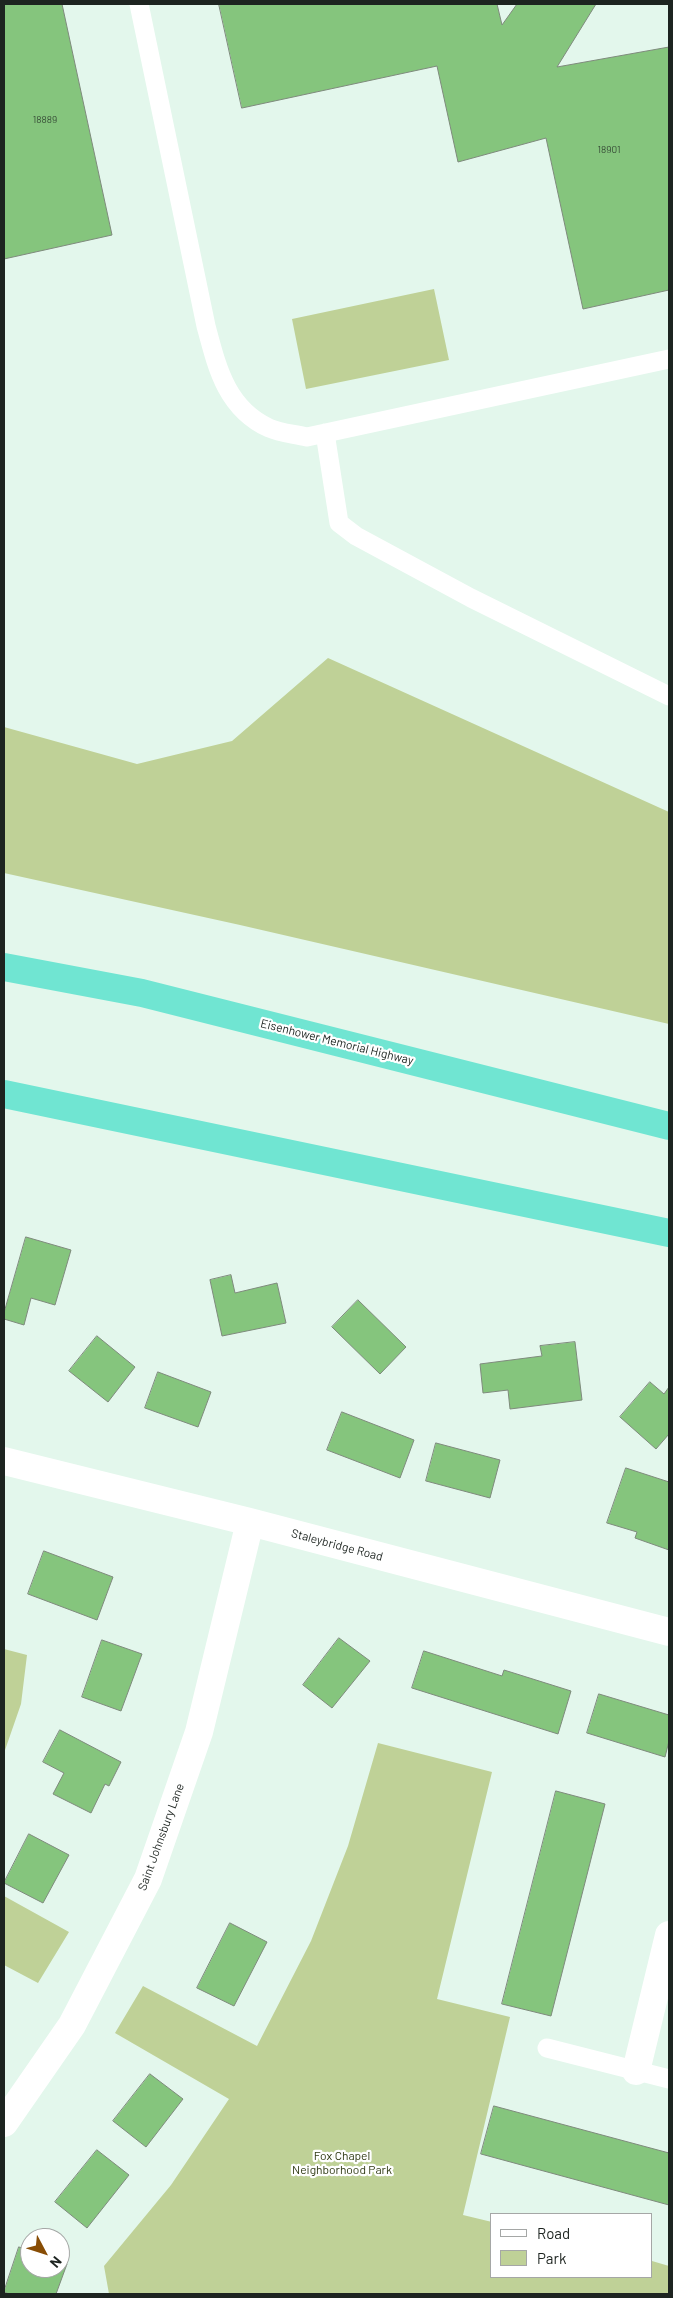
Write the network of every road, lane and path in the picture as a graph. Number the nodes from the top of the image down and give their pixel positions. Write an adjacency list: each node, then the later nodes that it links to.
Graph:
1 (139, 4): 3 (lane)
2 (669, 359): 3 (lane)
3 (325, 433): 4 (lane)
4 (669, 696)
5 (4, 967): 7 (highway, Eisenhower Memorial Highway)
6 (4, 1094): 8 (highway)
7 (669, 1126)
8 (669, 1233)
9 (4, 1461): 10 (street, Staleybridge Road)
10 (250, 1522): 11 (street, Staleybridge Road); 16 (street, Saint Johnsbury Lane)
11 (669, 1632)
12 (669, 1936): 14 (street)
13 (547, 2048): 14 (lane)
14 (636, 2071): 15 (lane)
15 (669, 2079)
16 (4, 2124)

